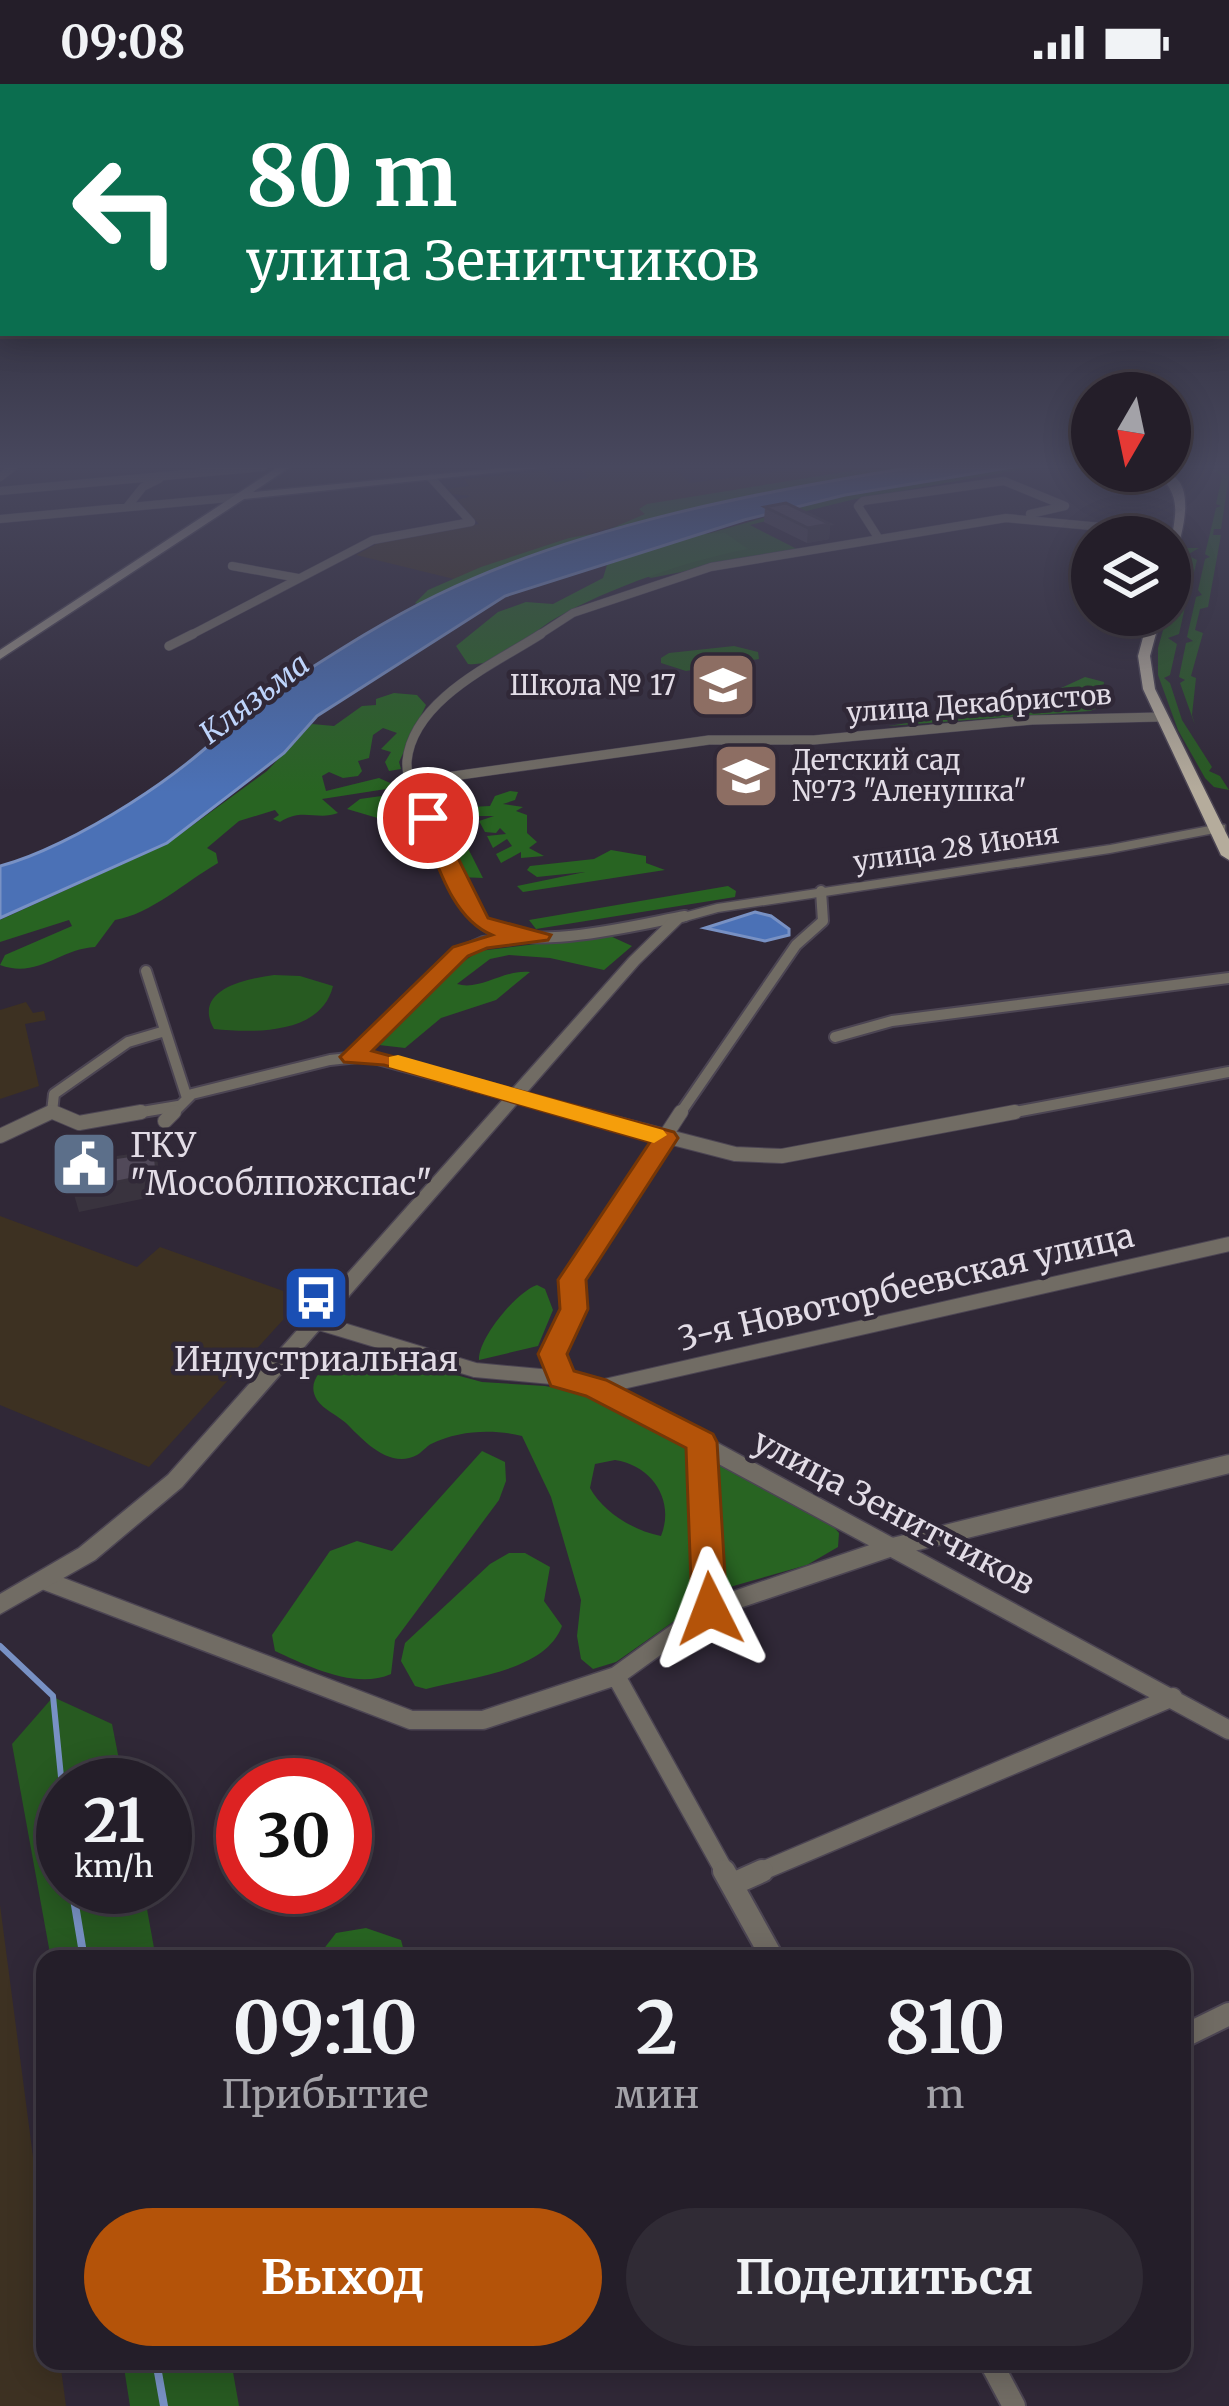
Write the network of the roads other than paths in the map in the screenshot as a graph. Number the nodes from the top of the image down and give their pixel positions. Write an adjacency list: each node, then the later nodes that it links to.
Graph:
1 (120, 575): 8 (main road)
2 (283, 575): 5 (street)
3 (303, 575): 5 (street)
4 (686, 575): 10 (street)
5 (298, 578): 7 (street)
6 (1150, 636): 9 (main road, улица Декабристов)
7 (169, 646)
8 (0, 655)
9 (1160, 717): 10 (street, улица Декабристов); 11 (main road, улица Декабристов)
10 (411, 782): 15 (street)
11 (1224, 827): 12 (main road, улица Декабристов); 13 (street, улица 28 Июня)
12 (1229, 855)
13 (821, 891): 14 (street, улица 28 Июня); 27 (street)
14 (691, 914): 15 (street); 22 (street)
15 (541, 935): 20 (street)
16 (146, 971): 18 (street)
17 (1229, 978): 19 (street)
18 (165, 1031): 23 (street); 24 (street)
19 (835, 1037)
20 (352, 1057): 22 (street); 23 (street)
21 (1229, 1072): 27 (street)
22 (512, 1097): 27 (street); 29 (street)
23 (183, 1102): 24 (street); 25 (street)
24 (52, 1112): 26 (street)
25 (165, 1121)
26 (0, 1136)
27 (665, 1138): 30 (street)
28 (1229, 1244): 31 (street, 3-я Новоторбеевская улица)
29 (313, 1321): 30 (street, улица Зенитчиков); 35 (street)
30 (562, 1378): 31 (street, улица Зенитчиков)
31 (596, 1388): 32 (street, улица Зенитчиков)
32 (702, 1442): 34 (street, улица Зенитчиков); 37 (street)
33 (1229, 1464): 34 (street)
34 (889, 1549): 37 (street); 39 (street, улица Зенитчиков)
35 (46, 1581): 36 (street); 38 (street)
36 (0, 1605)
37 (710, 1609): 38 (street)
38 (616, 1676): 41 (street)
39 (1173, 1697): 40 (street, улица Зенитчиков); 41 (street)
40 (1229, 1730)
41 (733, 1884): 42 (street)
42 (768, 1950)
43 (1229, 2014): 44 (street)
44 (1191, 2033)
45 (995, 2370): 46 (street)
46 (1015, 2406)

